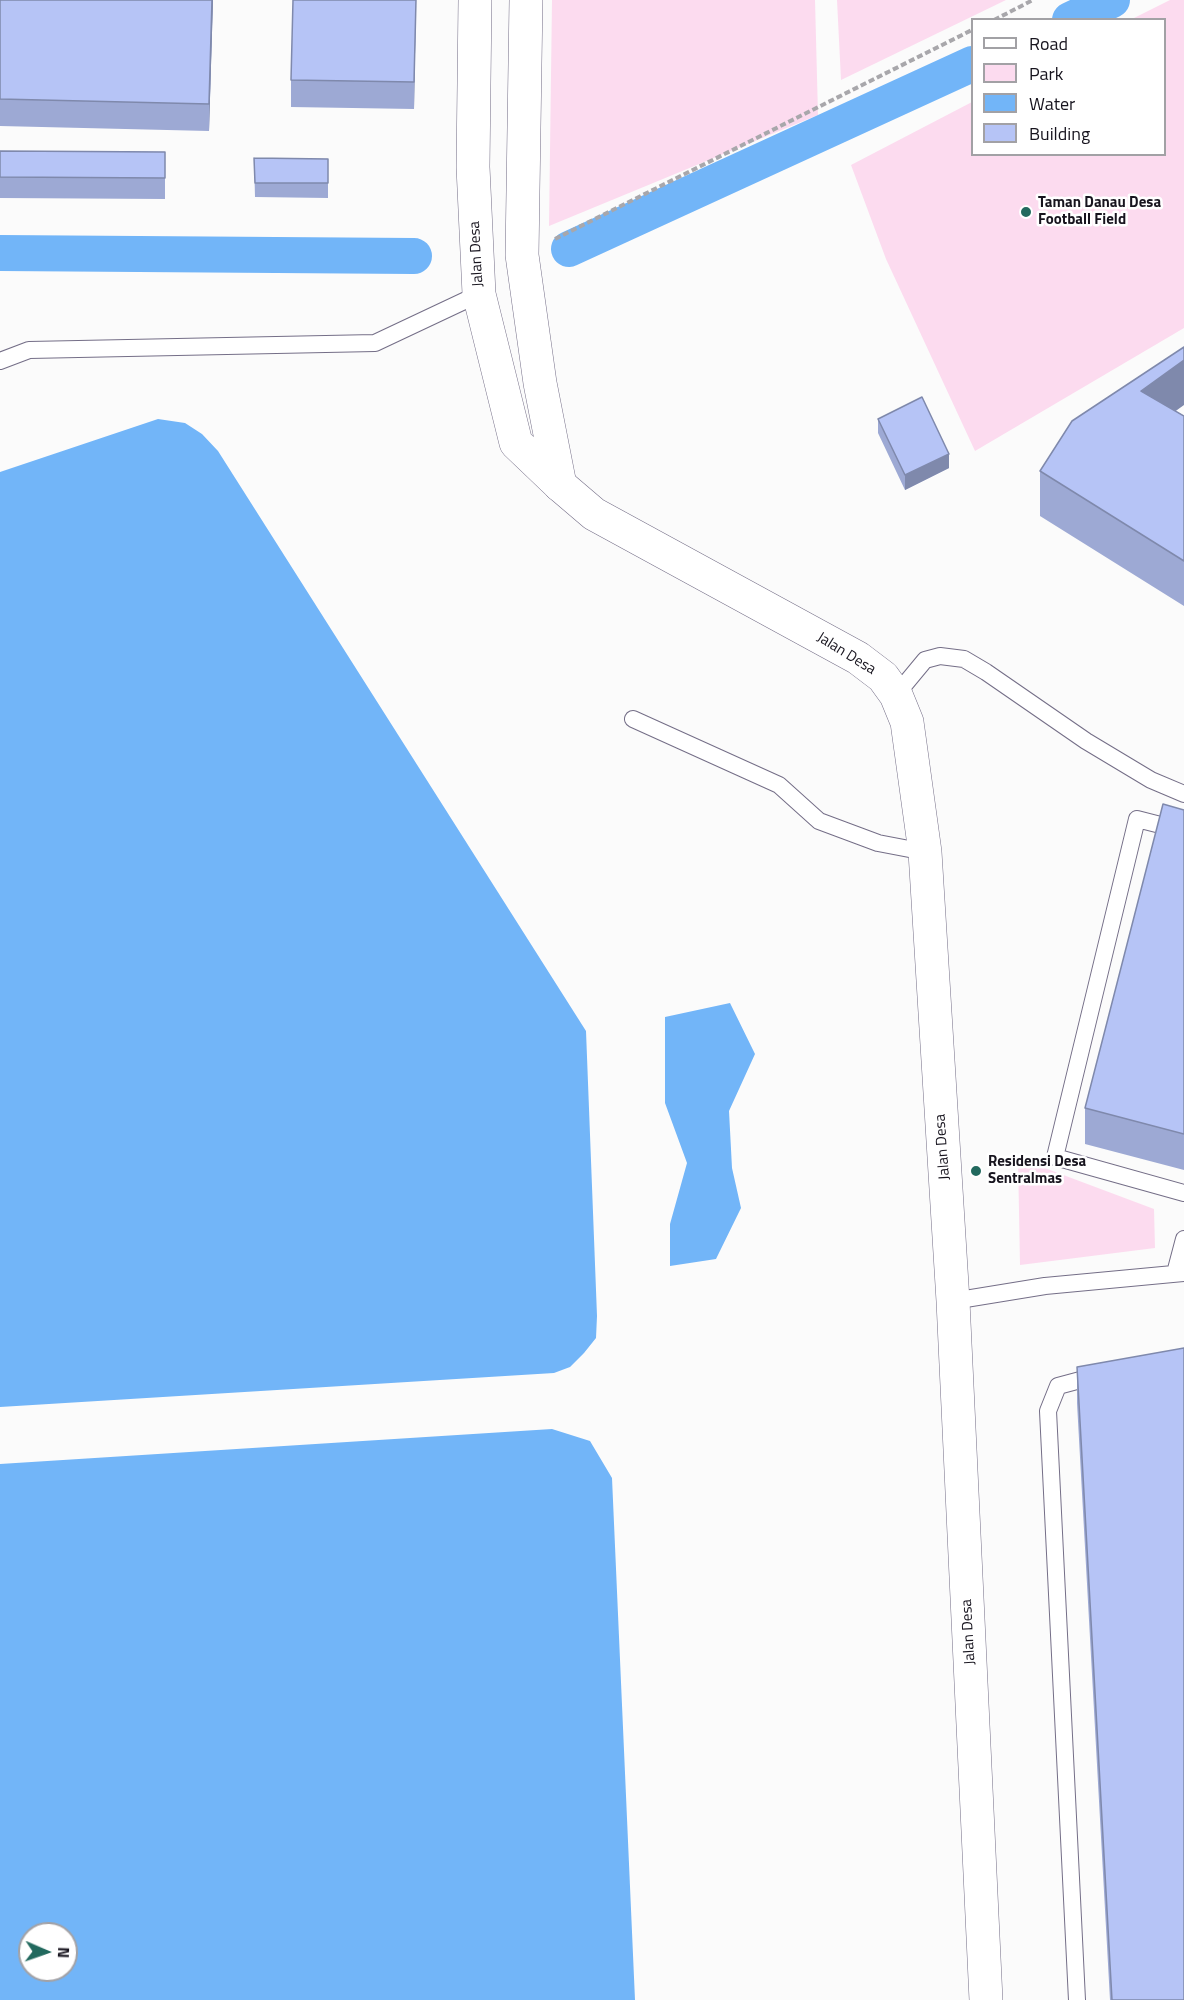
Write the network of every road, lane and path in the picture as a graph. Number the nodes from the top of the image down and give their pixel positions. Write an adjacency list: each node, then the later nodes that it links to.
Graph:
1 (475, 0): 7 (street, Jalan Desa)
2 (526, 0): 6 (street)
3 (1033, 0): 4 (path)
4 (998, 18)
5 (971, 30): 6 (path)
6 (522, 255): 9 (street)
7 (479, 294): 8 (lane); 9 (street, Jalan Desa)
8 (0, 362)
9 (560, 485): 10 (street, Jalan Desa)
10 (896, 695): 12 (lane); 14 (street, Jalan Desa)
11 (633, 719): 14 (lane)
12 (1184, 794)
13 (1184, 831): 15 (lane)
14 (925, 852): 18 (street, Jalan Desa)
15 (1184, 1193)
16 (1184, 1239): 17 (lane)
17 (1180, 1273): 18 (lane)
18 (953, 1301): 20 (street, Jalan Desa)
19 (1119, 1372): 21 (lane)
20 (986, 2000)
21 (1077, 2000)

